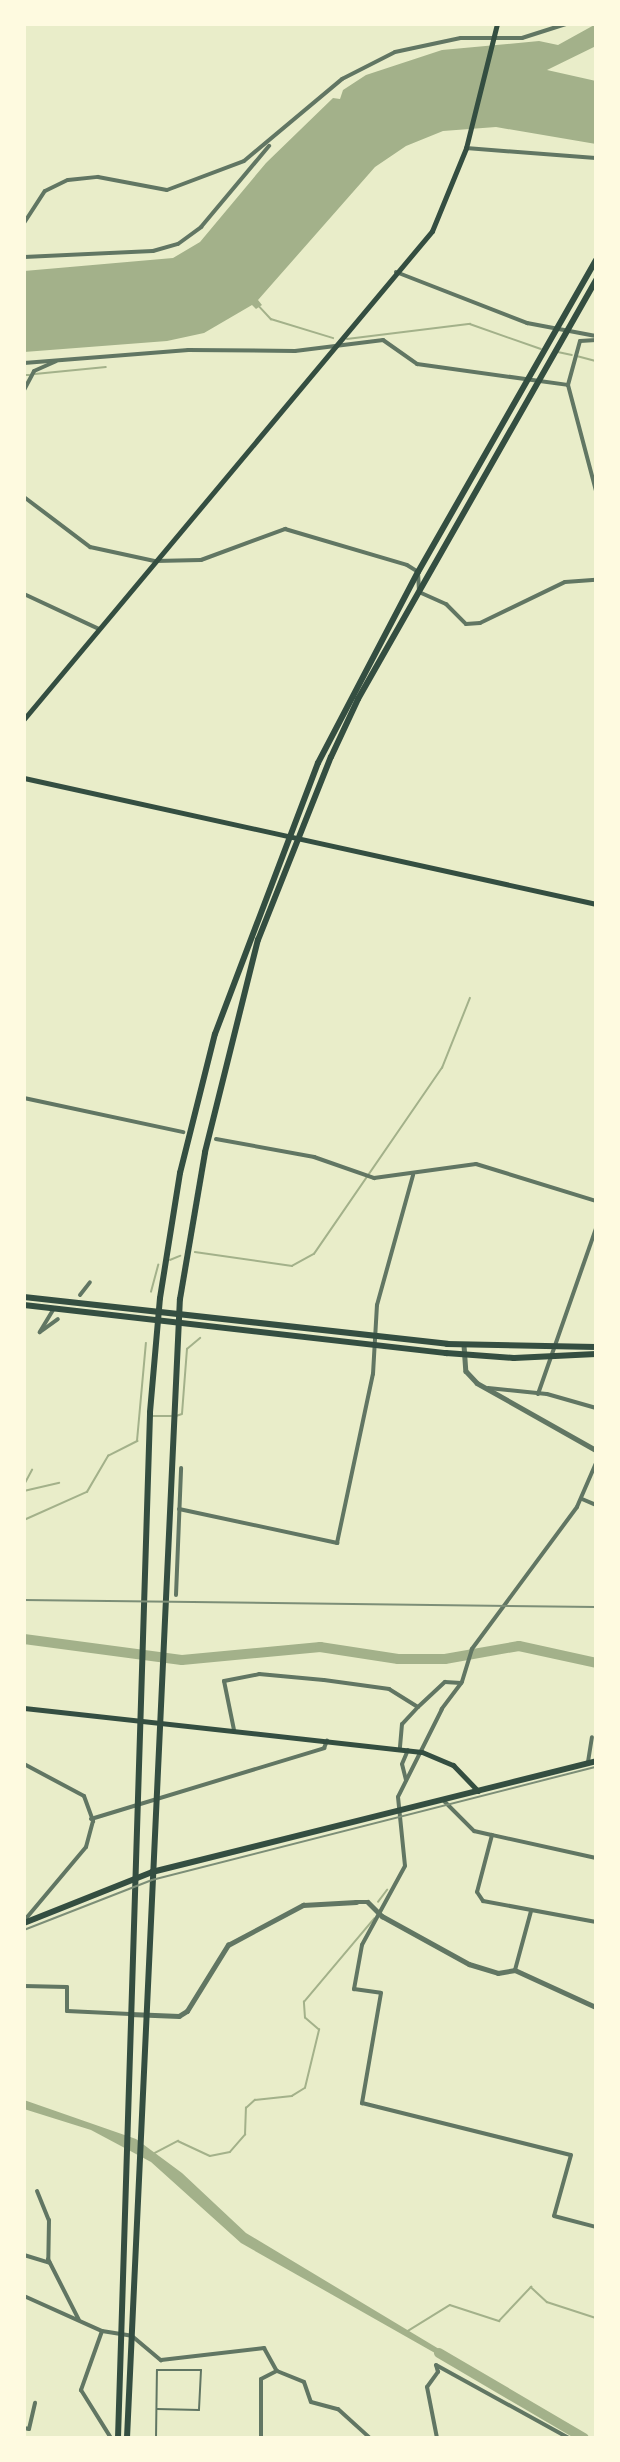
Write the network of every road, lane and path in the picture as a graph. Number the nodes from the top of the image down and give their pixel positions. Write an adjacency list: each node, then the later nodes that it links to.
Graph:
1 (497, 24): 3 (main road)
2 (566, 24): 3 (street)
3 (493, 38): 4 (street); 5 (main road)
4 (272, 142): 7 (street); 8 (street)
5 (467, 146): 6 (street); 10 (main road)
6 (596, 160)
7 (24, 223)
8 (24, 257)
9 (596, 260): 12 (highway)
10 (395, 272): 12 (street); 15 (main road)
11 (596, 280): 13 (highway)
12 (555, 330): 13 (street); 18 (highway)
13 (565, 332): 14 (street); 19 (highway)
14 (596, 338): 20 (street)
15 (333, 347): 16 (street); 18 (street); 24 (main road)
16 (56, 361): 17 (street); 21 (street)
17 (24, 363)
18 (526, 382): 19 (street); 25 (highway)
19 (536, 384): 20 (street); 27 (highway)
20 (568, 385): 22 (street)
21 (24, 390)
22 (596, 491)
23 (24, 497): 24 (street)
24 (155, 561): 25 (street); 29 (main road)
25 (418, 572): 27 (street); 32 (highway)
26 (596, 580): 27 (street)
27 (419, 592): 33 (highway)
28 (24, 594): 29 (street)
29 (99, 629): 30 (main road)
30 (24, 719)
31 (24, 778): 32 (main road)
32 (286, 838): 33 (main road); 46 (highway)
33 (295, 839): 34 (main road); 47 (highway)
34 (596, 904)
35 (24, 1098): 36 (street)
36 (183, 1132)
37 (216, 1139): 38 (street)
38 (413, 1175): 39 (street); 51 (street)
39 (596, 1201)
40 (596, 1228): 57 (street)
41 (90, 1282): 42 (street)
42 (80, 1295)
43 (24, 1297): 46 (highway)
44 (24, 1305): 45 (highway)
45 (53, 1310): 48 (street); 49 (highway)
46 (158, 1314): 47 (highway); 49 (highway)
47 (180, 1315): 50 (highway); 52 (highway)
48 (58, 1319)
49 (157, 1322): 50 (highway); 72 (highway)
50 (180, 1324): 52 (highway); 73 (highway)
51 (374, 1336): 52 (highway); 53 (street); 54 (highway)
52 (366, 1339): 53 (highway)
53 (374, 1344): 56 (highway); 67 (street)
54 (464, 1345): 56 (street); 57 (highway)
55 (596, 1347): 57 (highway)
56 (463, 1354): 57 (highway); 59 (street)
57 (552, 1354): 58 (highway); 60 (street)
58 (596, 1354)
59 (484, 1387): 60 (street); 62 (street)
60 (538, 1394): 61 (street)
61 (596, 1408)
62 (596, 1450)
63 (596, 1463): 65 (street)
64 (181, 1468): 67 (street)
65 (582, 1499): 66 (street); 69 (street)
66 (596, 1505)
67 (180, 1509): 68 (street)
68 (176, 1595)
69 (461, 1683): 70 (street); 79 (street)
70 (418, 1707): 74 (street); 77 (street)
71 (24, 1708): 72 (main road)
72 (140, 1718): 73 (main road); 87 (highway)
73 (160, 1720): 74 (main road); 85 (highway)
74 (234, 1730): 76 (main road)
75 (592, 1737): 81 (street)
76 (327, 1740): 77 (main road); 85 (street)
77 (400, 1749): 78 (main road)
78 (408, 1750): 79 (main road); 83 (street)
79 (422, 1752): 83 (street); 84 (main road)
80 (596, 1761): 81 (highway)
81 (588, 1763): 84 (highway)
82 (24, 1764): 89 (street)
83 (406, 1780): 88 (street)
84 (478, 1791): 86 (highway)
85 (156, 1798): 87 (street); 92 (highway)
86 (442, 1800): 88 (highway); 90 (street)
87 (137, 1801): 89 (street); 93 (highway)
88 (398, 1811): 92 (highway); 95 (street)
89 (91, 1819): 97 (street)
90 (492, 1835): 91 (street); 94 (street)
91 (596, 1858)
92 (152, 1872): 93 (highway); 102 (highway)
93 (134, 1878): 97 (highway); 101 (highway)
94 (531, 1911): 96 (street); 98 (street)
95 (382, 1916): 98 (street); 102 (street); 104 (street)
96 (596, 1922)
97 (24, 1923)
98 (515, 1970): 100 (street)
99 (24, 1986): 101 (street)
100 (596, 2007)
101 (130, 2014): 102 (street); 110 (highway)
102 (148, 2014): 111 (highway)
103 (37, 2191): 106 (street)
104 (596, 2227)
105 (24, 2255): 106 (street)
106 (50, 2263): 108 (street)
107 (24, 2296): 108 (street)
108 (79, 2320): 109 (street)
109 (102, 2331): 110 (street); 116 (street)
110 (123, 2333): 111 (street); 117 (highway)
111 (132, 2336): 112 (street); 118 (highway)
112 (278, 2371): 120 (street); 121 (street)
113 (35, 2403): 115 (street)
114 (157, 2409): 114 (lane); 119 (lane)
115 (24, 2428)
116 (111, 2438)
117 (118, 2438)
118 (127, 2438)
119 (156, 2438)
120 (261, 2438)
121 (370, 2438)
122 (437, 2438): 123 (street)
123 (569, 2438)

